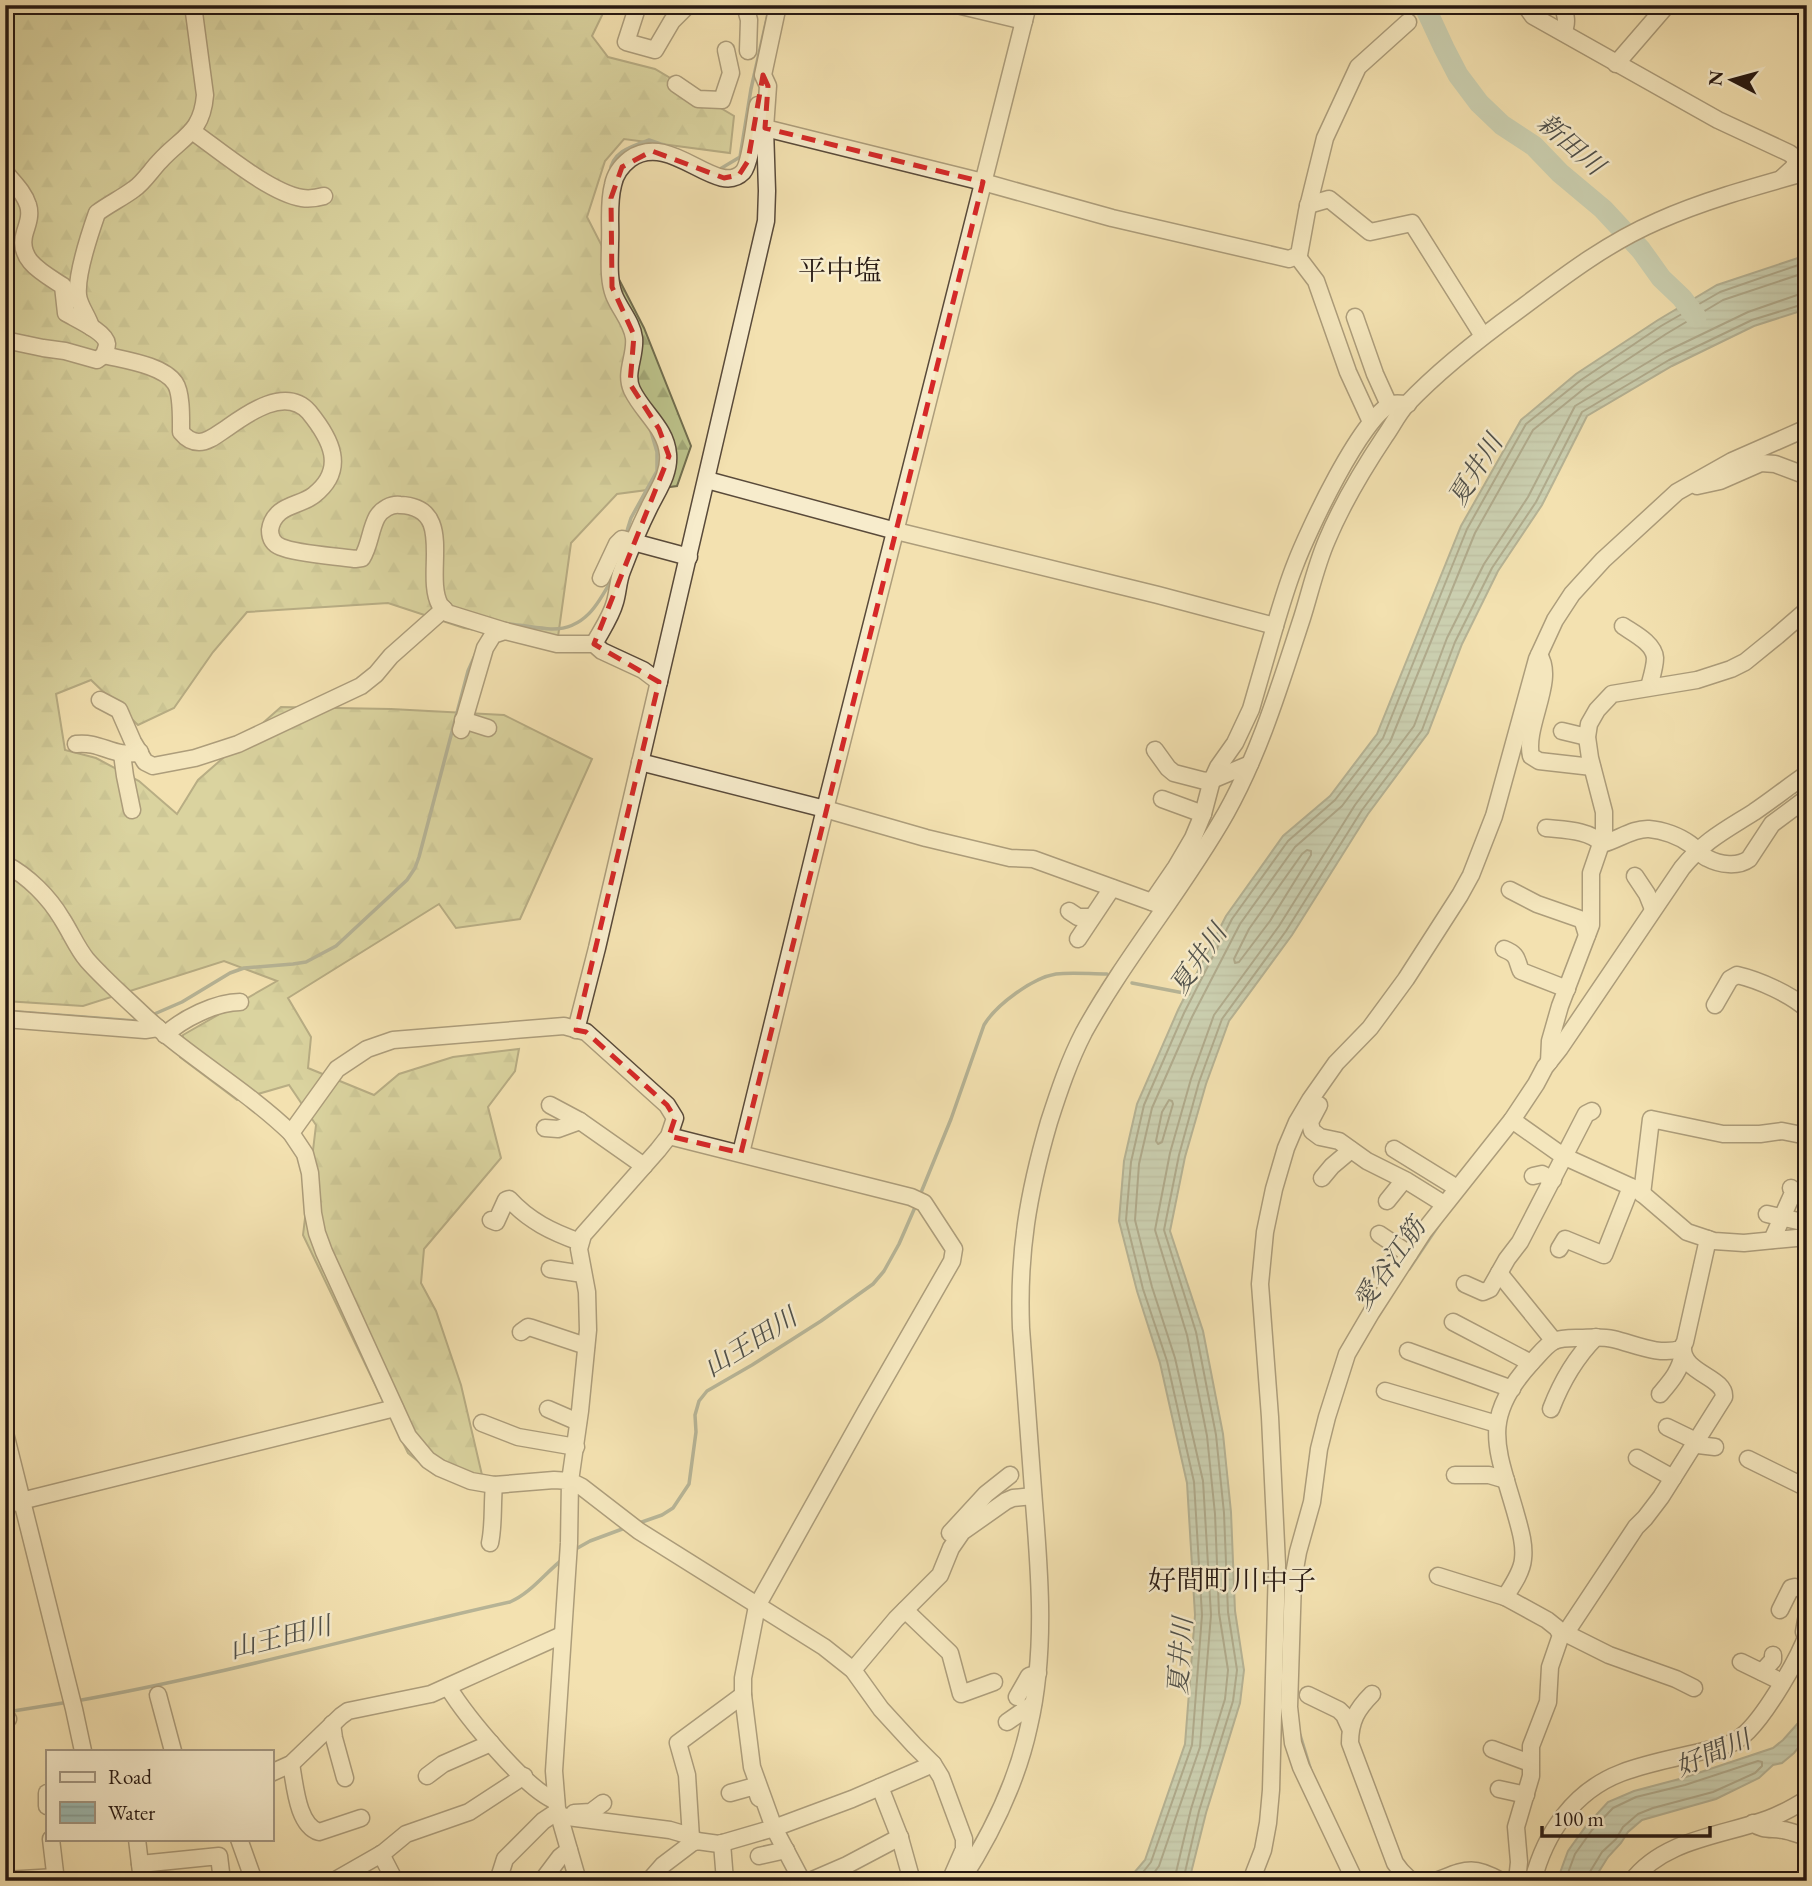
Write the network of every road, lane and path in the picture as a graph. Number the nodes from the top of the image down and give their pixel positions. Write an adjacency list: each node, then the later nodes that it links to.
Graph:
1 (193, 5): 19 (street)
2 (638, 5): 3 (street)
3 (688, 5)
4 (745, 5): 13 (street)
5 (778, 5): 14 (street)
6 (957, 5): 10 (street)
7 (1525, 5): 12 (street)
8 (1562, 5): 12 (street)
9 (1667, 5): 15 (street)
10 (1026, 13): 24 (street)
11 (1408, 22): 26 (street)
12 (1563, 32): 15 (street)
13 (748, 51): 14 (street); 17 (street)
14 (768, 53): 16 (street)
15 (1616, 64): 20 (street)
16 (763, 75): 18 (street); 41 (street)
17 (676, 83)
18 (765, 128): 24 (street); 38 (street)
19 (192, 131): 25 (street); 29 (street)
20 (1801, 159): 23 (street)
21 (5, 172): 29 (street)
22 (1807, 172): 23 (street)
23 (1780, 180): 30 (street)
24 (983, 182): 27 (street); 40 (street)
25 (324, 196)
26 (1308, 205): 27 (street); 30 (street)
27 (1297, 256): 35 (street)
28 (1355, 317): 34 (street)
29 (91, 327): 32 (street)
30 (1483, 336): 33 (street)
31 (5, 340): 32 (street)
32 (104, 355): 44 (street)
33 (1408, 404): 34 (street); 62 (street)
34 (1389, 405): 35 (street)
35 (1371, 422): 46 (street)
36 (1807, 428): 39 (street)
37 (1807, 476): 39 (street)
38 (708, 480): 40 (street); 42 (street)
39 (1688, 486): 50 (street)
40 (895, 531): 46 (street); 68 (street)
41 (634, 542): 42 (street); 43 (street); 49 (street)
42 (689, 557): 51 (street)
43 (601, 578)
44 (444, 609): 48 (street); 59 (street)
45 (1807, 610): 52 (street)
46 (1275, 626): 65 (street)
47 (1623, 626): 52 (street)
48 (505, 631): 49 (street); 54 (street)
49 (594, 644): 51 (street)
50 (1539, 655): 63 (street); 93 (street)
51 (659, 682): 61 (street)
52 (1649, 687): 56 (street)
53 (100, 699): 59 (street)
54 (488, 728)
55 (1562, 731): 56 (street)
56 (1587, 737): 63 (street)
57 (76, 744): 60 (street)
58 (1155, 750): 65 (street)
59 (140, 752): 60 (street)
60 (122, 754): 69 (street)
61 (640, 762): 68 (street); 90 (street)
62 (1250, 764): 65 (street); 78 (street)
63 (1592, 767): 72 (street)
64 (1807, 774): 73 (street)
65 (1212, 780): 70 (street)
66 (1807, 798): 73 (street)
67 (1162, 799): 70 (street)
68 (825, 809): 76 (street); 104 (street)
69 (132, 810)
70 (1203, 814): 78 (street)
71 (1546, 828): 72 (street)
72 (1602, 844): 73 (street); 82 (street)
73 (1702, 854): 79 (street)
74 (5, 864): 91 (street)
75 (1635, 876): 79 (street)
76 (1112, 888): 78 (street); 81 (street)
77 (1510, 890): 82 (street)
78 (1159, 905): 161 (street)
79 (1653, 909): 92 (street)
80 (1069, 911): 81 (street)
81 (1092, 917): 83 (street)
82 (1587, 935): 85 (street)
83 (1078, 939)
84 (1504, 949): 85 (street)
85 (1567, 989): 92 (street)
86 (240, 1002): 91 (street)
87 (1716, 1005): 88 (street)
88 (1807, 1009)
89 (5, 1019): 91 (street)
90 (576, 1030): 99 (street); 100 (street)
91 (162, 1032): 99 (street)
92 (1549, 1062): 97 (street)
93 (1322, 1083): 103 (street); 195 (street)
94 (550, 1105): 96 (street)
95 (1592, 1111): 105 (street)
96 (580, 1121): 98 (street); 106 (street)
97 (1516, 1123): 105 (street); 111 (street)
98 (545, 1128)
99 (291, 1133): 141 (street)
100 (669, 1136): 104 (street); 106 (street)
101 (1807, 1136): 113 (street)
102 (1394, 1149): 111 (street)
103 (1351, 1150): 108 (street); 109 (street)
104 (741, 1153): 169 (street)
105 (1565, 1157): 110 (street); 113 (street)
106 (644, 1166): 123 (street)
107 (1533, 1176): 110 (street)
108 (1322, 1178)
109 (1404, 1180): 114 (street); 115 (street)
110 (1553, 1180): 128 (street)
111 (1457, 1188): 115 (street)
112 (1791, 1188): 116 (street)
113 (1636, 1190): 121 (street); 124 (street)
114 (1387, 1201)
115 (1444, 1204): 125 (street)
116 (1774, 1216): 118 (street); 122 (street)
117 (491, 1220): 123 (street)
118 (1807, 1223)
119 (1379, 1234): 125 (street)
120 (1807, 1237): 122 (street)
121 (1708, 1239): 122 (street); 135 (street)
122 (1772, 1240)
123 (580, 1242): 127 (street)
124 (1559, 1249)
125 (1409, 1254): 205 (street)
126 (550, 1269): 127 (street)
127 (583, 1273): 134 (street)
128 (1499, 1273): 129 (street); 133 (street)
129 (1465, 1284)
130 (1453, 1322): 137 (street)
131 (522, 1332): 134 (street)
132 (1595, 1337): 133 (street); 135 (street); 143 (street)
133 (1554, 1342): 137 (street)
134 (586, 1346): 144 (street)
135 (1683, 1350): 140 (street); 149 (street)
136 (1408, 1351): 138 (street)
137 (1531, 1363): 138 (street)
138 (1512, 1388): 146 (street)
139 (1385, 1391): 146 (street)
140 (1660, 1394)
141 (395, 1408): 159 (street); 162 (street)
142 (548, 1409): 144 (street)
143 (1550, 1409)
144 (578, 1422): 150 (street)
145 (482, 1423): 150 (street)
146 (1497, 1424): 157 (street)
147 (1667, 1427): 149 (street)
148 (5, 1433): 162 (street)
149 (1696, 1441): 151 (street); 156 (street)
150 (576, 1447): 158 (street)
151 (1715, 1447)
152 (1637, 1458): 156 (street)
153 (1748, 1459): 160 (street)
154 (1010, 1475): 165 (street)
155 (1455, 1475): 157 (street)
156 (1673, 1478): 173 (street)
157 (1506, 1480): 168 (street)
158 (570, 1481): 159 (street); 169 (street); 174 (street)
159 (494, 1485): 164 (street)
160 (1807, 1488)
161 (1034, 1496): 165 (street); 180 (street)
162 (22, 1501): 163 (street); 199 (street)
163 (5, 1505)
164 (490, 1543)
165 (951, 1548): 170 (street)
166 (1438, 1576): 168 (street)
167 (1807, 1591): 171 (street)
168 (1505, 1597): 173 (street)
169 (757, 1606): 178 (street); 187 (street)
170 (905, 1610): 178 (street); 181 (street)
171 (1780, 1610)
172 (1807, 1615): 175 (street)
173 (1563, 1634): 184 (street); 201 (street)
174 (562, 1635): 183 (street); 215 (street)
175 (1806, 1636): 182 (street)
176 (1773, 1656): 179 (street)
177 (1741, 1662): 179 (street)
178 (853, 1670): 203 (street)
179 (1762, 1672): 182 (street)
180 (1038, 1673): 189 (street); 190 (street)
181 (994, 1682)
182 (1782, 1682): 197 (street)
183 (448, 1687): 193 (street); 196 (street)
184 (1694, 1688)
185 (1372, 1694): 194 (street)
186 (158, 1695): 200 (street)
187 (743, 1695): 218 (street); 221 (street)
188 (1308, 1696): 194 (street)
189 (1017, 1697)
190 (1033, 1704): 192 (street); 250 (street)
191 (1745, 1718): 197 (street)
192 (1007, 1722)
193 (332, 1724): 202 (street); 208 (street)
194 (1350, 1728): 253 (street)
195 (1272, 1734): 205 (street); 251 (street)
196 (491, 1743): 206 (street); 207 (street)
197 (1723, 1746): 257 (street)
198 (1492, 1749): 201 (street)
199 (83, 1750)
200 (173, 1750)
201 (1530, 1763): 212 (street)
202 (291, 1764): 204 (street); 216 (street)
203 (933, 1764): 209 (street); 230 (street)
204 (273, 1772)
205 (1304, 1772): 252 (street)
206 (427, 1776)
207 (524, 1776): 215 (street); 228 (street)
208 (345, 1778)
209 (880, 1787): 218 (street); 219 (street)
210 (1499, 1789): 212 (street)
211 (730, 1793): 218 (street)
212 (1526, 1795): 256 (street)
213 (1807, 1799): 217 (street)
214 (603, 1803): 215 (street)
215 (558, 1810): 221 (street); 226 (street); 240 (street)
216 (361, 1818)
217 (1753, 1824): 220 (street); 258 (street)
218 (771, 1829): 225 (street); 227 (street)
219 (900, 1837): 232 (street); 247 (street)
220 (1807, 1837)
221 (694, 1839): 225 (street); 243 (street)
222 (51, 1840): 234 (street)
223 (137, 1840): 231 (street)
224 (239, 1840): 237 (street)
225 (722, 1843): 244 (street)
226 (569, 1850): 241 (street); 242 (street)
227 (786, 1850): 229 (street); 245 (street)
228 (381, 1854): 238 (street); 239 (street)
229 (759, 1856)
230 (958, 1863): 248 (street); 249 (street)
231 (141, 1872): 236 (street)
232 (848, 1873): 246 (street)
233 (1482, 1877): 254 (street); 255 (street)
234 (56, 1879): 235 (street)
235 (5, 1880)
236 (222, 1881)
237 (254, 1881)
238 (334, 1881)
239 (395, 1881)
240 (498, 1881)
241 (542, 1881)
242 (578, 1881)
243 (649, 1881)
244 (725, 1881)
245 (802, 1881)
246 (810, 1881)
247 (912, 1881)
248 (944, 1881)
249 (950, 1881)
250 (961, 1881)
251 (1251, 1881)
252 (1355, 1881)
253 (1411, 1881)
254 (1436, 1881)
255 (1501, 1881)
256 (1517, 1881)
257 (1533, 1881)
258 (1632, 1881)

